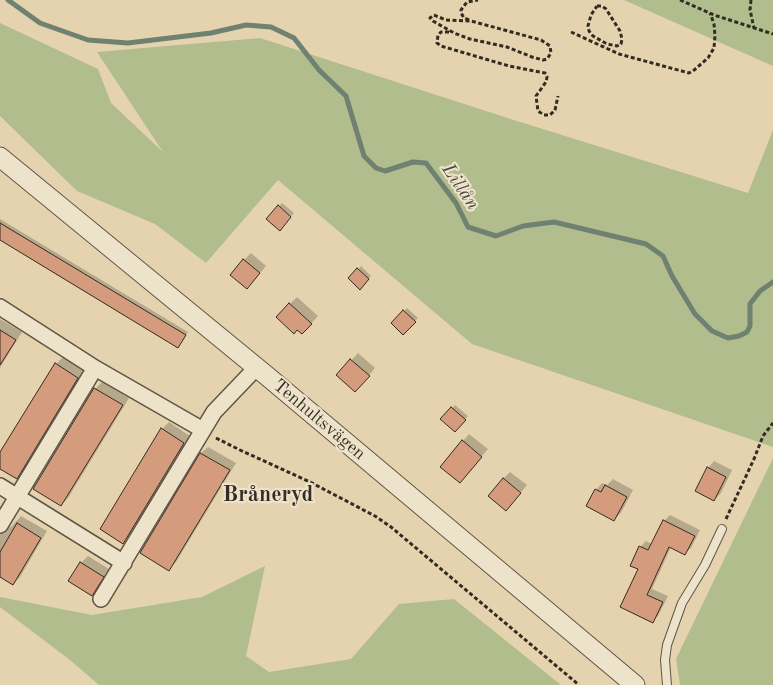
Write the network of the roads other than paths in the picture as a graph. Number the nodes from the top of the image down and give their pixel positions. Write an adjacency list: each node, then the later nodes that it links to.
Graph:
1 (0, 157): 4 (street, Tenhultsvägen)
2 (0, 307): 3 (street)
3 (95, 368): 5 (street); 7 (street)
4 (256, 368): 5 (street); 12 (street, Tenhultsvägen)
5 (203, 430): 10 (street)
6 (0, 486): 7 (street)
7 (17, 497): 8 (street); 10 (street)
8 (0, 525)
9 (722, 529): 13 (lane)
10 (124, 563): 11 (street)
11 (101, 599)
12 (635, 685)
13 (667, 685)

